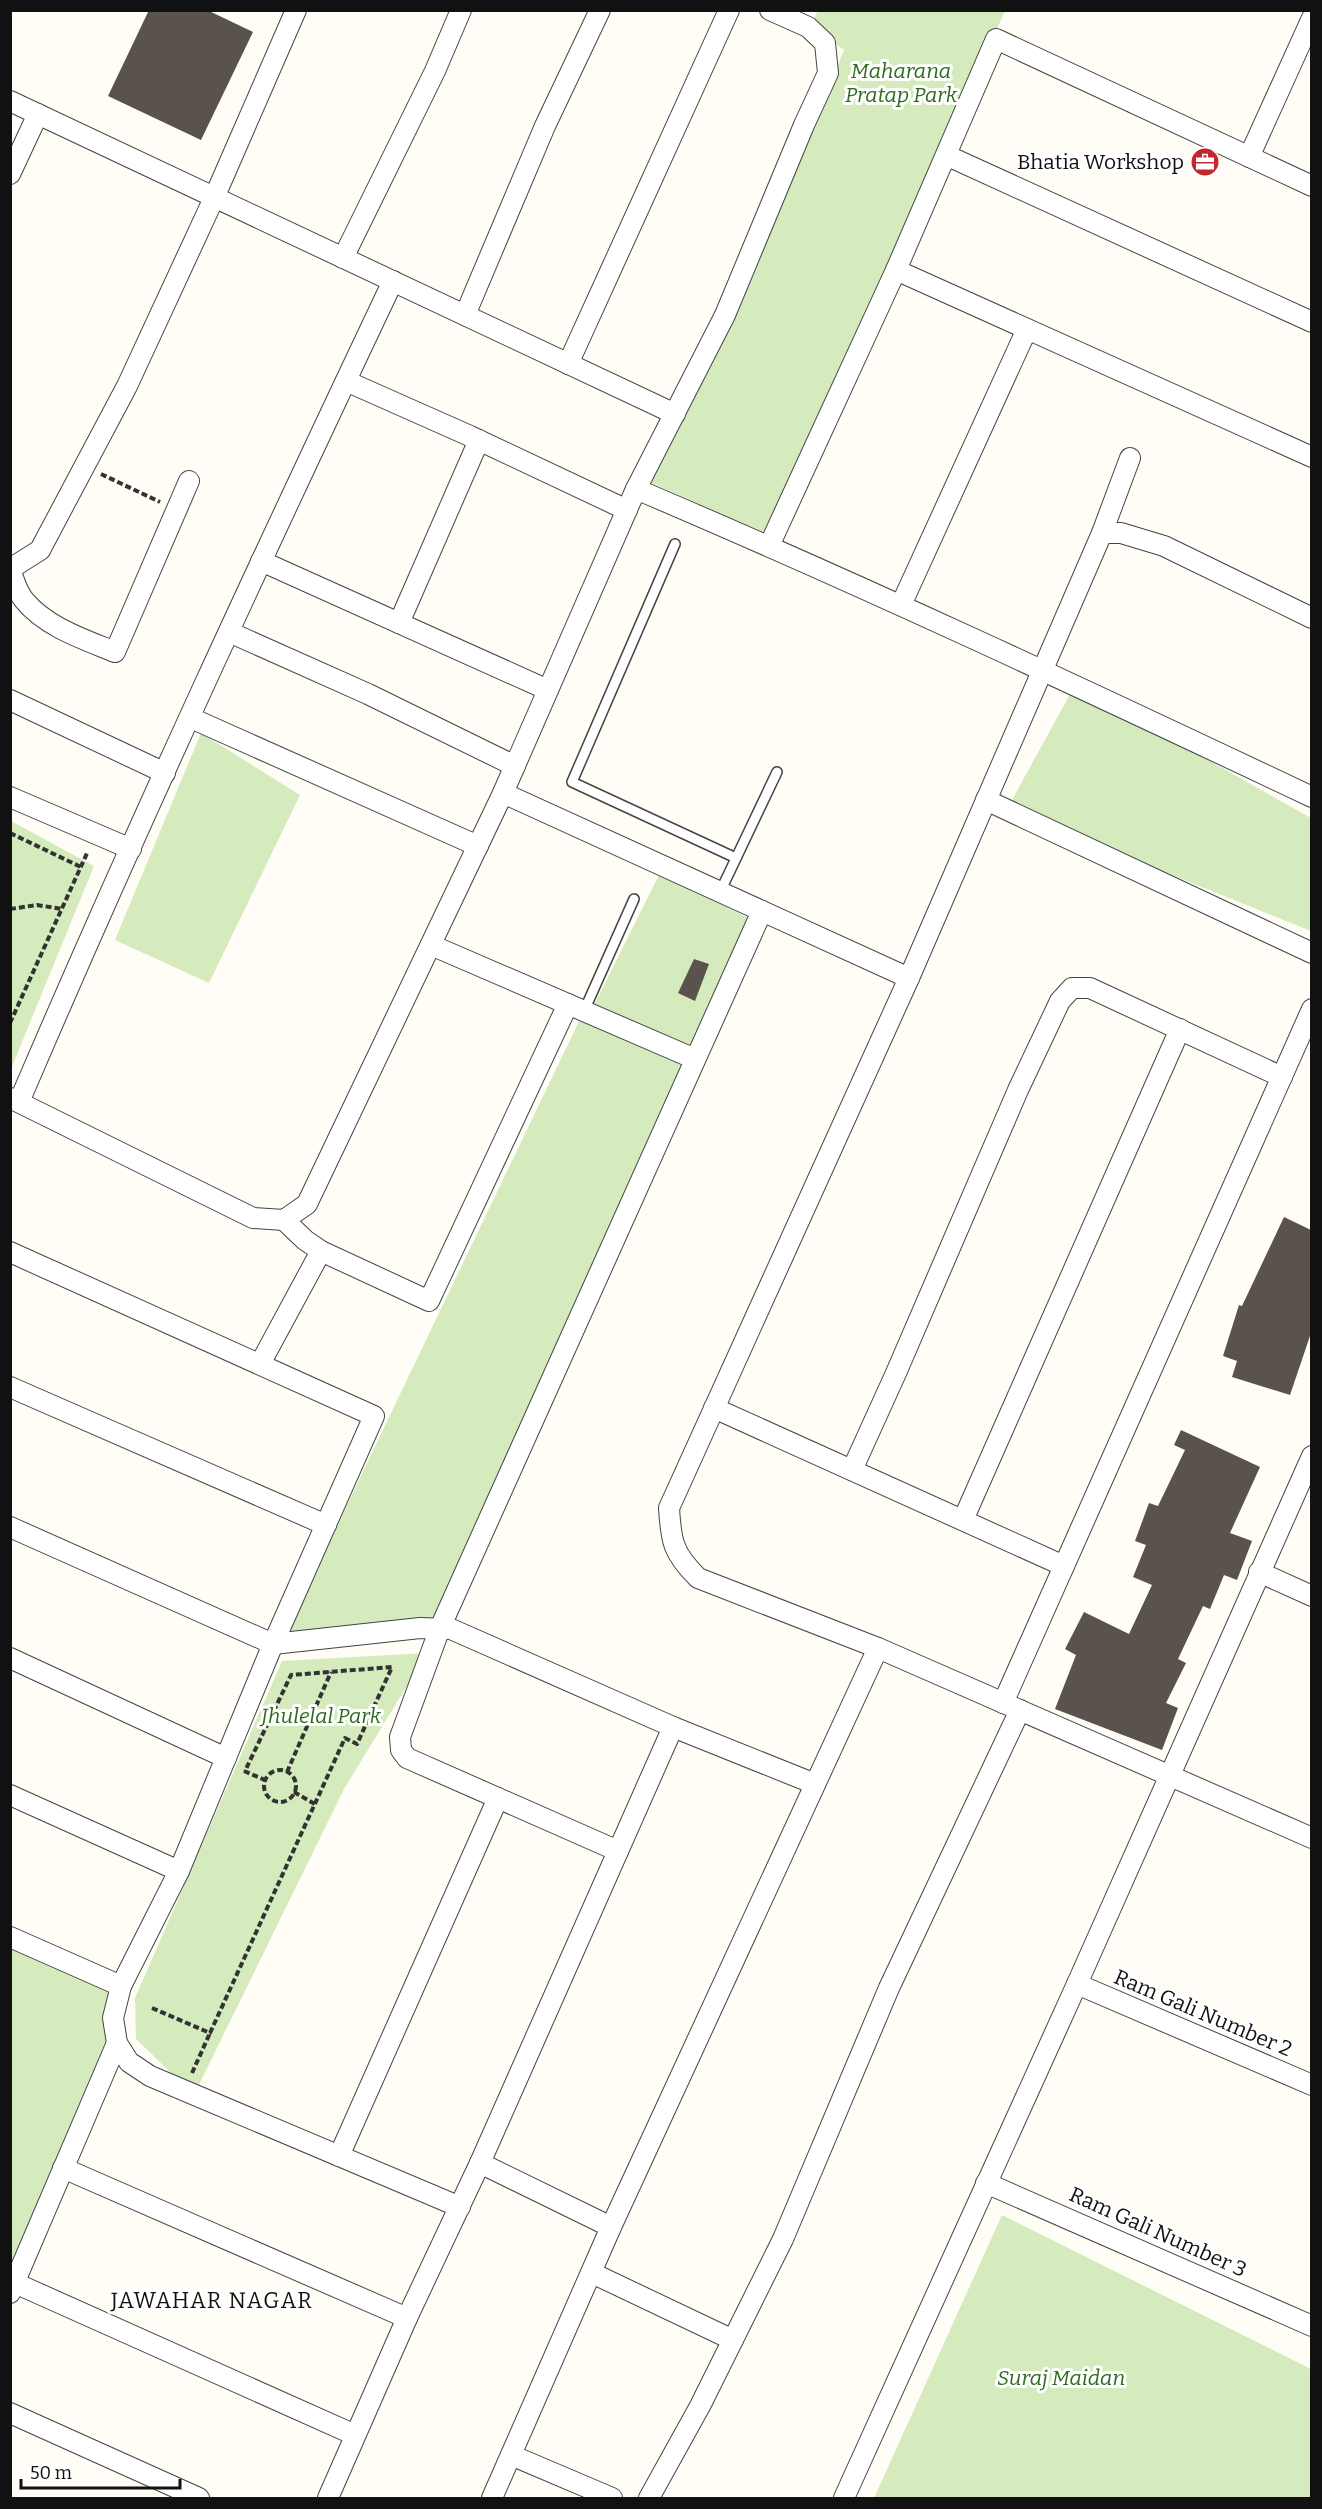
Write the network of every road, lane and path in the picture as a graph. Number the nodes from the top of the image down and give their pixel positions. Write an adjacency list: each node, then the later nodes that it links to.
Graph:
1 (296, 10): 14 (street)
2 (461, 10): 15 (street)
3 (600, 10): 18 (street)
4 (729, 10): 21 (street)
5 (770, 10): 7 (street)
6 (1311, 18): 11 (street)
7 (812, 19): 23 (street)
8 (10, 101): 9 (street)
9 (38, 114): 12 (street); 14 (street)
10 (948, 156): 11 (street); 16 (street); 19 (street)
11 (1249, 158): 13 (street)
12 (10, 174)
13 (1311, 186)
14 (214, 198): 15 (street); 27 (street)
15 (343, 258): 17 (street)
16 (897, 270): 20 (street); 34 (street)
17 (393, 281): 18 (street); 22 (street)
18 (465, 315): 21 (street)
19 (1311, 322)
20 (1027, 329): 25 (street); 37 (street)
21 (568, 364): 23 (street)
22 (346, 381): 24 (street); 35 (street)
23 (675, 414): 29 (street)
24 (479, 440): 31 (street); 39 (street)
25 (1311, 458)
26 (1130, 459): 32 (street)
27 (84, 466): 30 (path); 36 (street)
28 (189, 482): 30 (street)
29 (636, 489): 31 (street); 34 (street)
30 (176, 510): 36 (street)
31 (627, 510): 42 (street)
32 (1102, 532): 38 (street); 41 (street)
33 (675, 544): 55 (lane)
34 (769, 546): 37 (street)
35 (261, 561): 39 (street); 40 (street)
36 (10, 569)
37 (901, 605): 41 (street)
38 (1311, 618)
39 (399, 623): 42 (street)
40 (229, 632): 44 (street); 45 (street)
41 (1043, 670): 50 (street); 51 (street)
42 (548, 690): 45 (street)
43 (10, 700): 47 (street)
44 (190, 718): 47 (street); 53 (street)
45 (515, 766): 48 (street)
46 (777, 772): 55 (lane)
47 (165, 773): 54 (street)
48 (503, 793): 53 (street); 56 (street)
49 (10, 797): 54 (street)
50 (1311, 797)
51 (986, 800): 62 (street); 63 (street)
52 (10, 833): 59 (path)
53 (478, 846): 61 (street)
54 (130, 849): 70 (street)
55 (736, 858): 56 (lane)
56 (720, 892): 60 (street)
57 (634, 899): 64 (lane)
58 (10, 909): 59 (path)
59 (62, 909): 66 (path)
60 (762, 911): 63 (street); 68 (street)
61 (431, 945): 64 (street); 71 (street)
62 (1311, 953)
63 (909, 978): 76 (street)
64 (576, 1008): 68 (street); 72 (street)
65 (1311, 1009): 69 (street)
66 (10, 1023)
67 (1180, 1029): 69 (street); 78 (street); 79 (street)
68 (695, 1059): 85 (street)
69 (1282, 1077): 82 (street)
70 (15, 1100): 71 (street)
71 (284, 1220): 72 (street)
72 (321, 1251): 74 (street)
73 (10, 1252): 74 (street)
74 (260, 1364): 80 (street)
75 (10, 1387): 80 (street)
76 (714, 1408): 78 (street); 87 (street)
77 (1311, 1456): 83 (street)
78 (852, 1470): 79 (street)
79 (963, 1520): 82 (street)
80 (326, 1526): 86 (street)
81 (10, 1527): 86 (street)
82 (1064, 1566): 90 (street)
83 (1259, 1572): 84 (street); 95 (street)
84 (1311, 1596)
85 (440, 1628): 86 (street); 91 (street); 100 (street)
86 (273, 1644): 92 (street)
87 (878, 1648): 90 (street); 97 (street)
88 (10, 1659): 92 (street)
89 (331, 1672): 93 (path); 94 (path); 101 (path)
90 (1011, 1706): 95 (street); 123 (street)
91 (673, 1727): 97 (street); 103 (street)
92 (225, 1760): 93 (path); 104 (street)
93 (245, 1771): 96 (path)
94 (287, 1772): 96 (path); 98 (path)
95 (1168, 1775): 102 (street); 106 (street)
96 (265, 1780): 98 (path)
97 (815, 1784): 118 (street)
98 (294, 1792): 101 (path)
99 (10, 1795): 104 (street)
100 (498, 1798): 103 (street); 113 (street)
101 (315, 1804): 109 (path)
102 (1311, 1838)
103 (618, 1851): 114 (street)
104 (179, 1871): 107 (street)
105 (10, 1937): 107 (street)
106 (1077, 1984): 111 (street, Ram Gali Number 2); 116 (street)
107 (121, 1986): 110 (street)
108 (152, 2008): 109 (path)
109 (210, 2033): 112 (path)
110 (117, 2043): 112 (street); 115 (street)
111 (1311, 2085)
112 (184, 2090): 113 (street)
113 (339, 2156): 117 (street)
114 (480, 2163): 117 (street); 118 (street)
115 (63, 2168): 120 (street); 121 (street)
116 (986, 2182): 122 (street, Ram Gali Number 3); 132 (street)
117 (460, 2207): 121 (street)
118 (611, 2227): 119 (street)
119 (592, 2273): 123 (street); 126 (street)
120 (13, 2288): 125 (street)
121 (407, 2318): 125 (street)
122 (1311, 2326)
123 (733, 2340): 131 (street)
124 (10, 2413): 127 (street)
125 (355, 2435): 128 (street)
126 (511, 2455): 129 (street); 130 (street)
127 (199, 2499)
128 (328, 2499)
129 (492, 2499)
130 (612, 2499)
131 (649, 2499)
132 (844, 2499)

